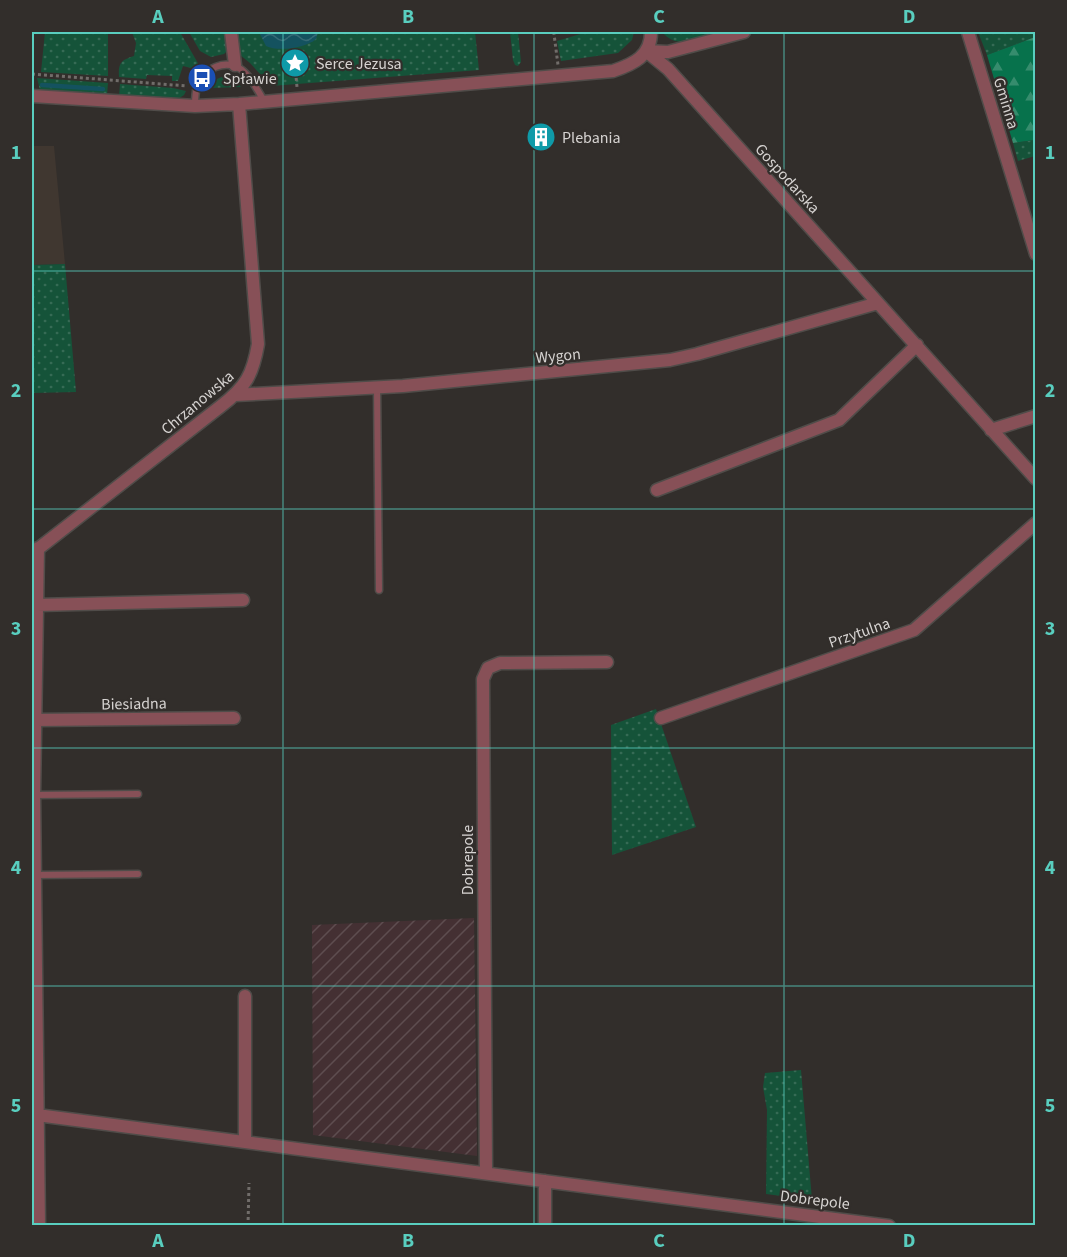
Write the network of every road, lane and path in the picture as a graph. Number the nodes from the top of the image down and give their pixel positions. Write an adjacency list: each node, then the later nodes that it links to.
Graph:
1 (231, 32): 7 (street)
2 (555, 32): 8 (path)
3 (651, 32): 6 (street)
4 (744, 32): 6 (street)
5 (968, 32): 19 (street, Gminna)
6 (646, 51): 16 (street); 20 (street, Gospodarska)
7 (235, 65): 13 (lane); 16 (lane)
8 (558, 65)
9 (295, 66): 11 (path)
10 (32, 74): 13 (path)
11 (297, 88): 12 (path); 14 (path)
12 (303, 88)
13 (197, 89): 18 (lane)
14 (287, 89)
15 (32, 96): 18 (street)
16 (264, 101): 17 (street)
17 (239, 104): 18 (street); 23 (street, Chrzanowska)
18 (195, 106)
19 (1035, 254)
20 (878, 303): 21 (street, Gospodarska); 22 (street, Wygon)
21 (917, 345): 25 (street, Gospodarska); 27 (street)
22 (376, 388): 23 (street, Wygon); 30 (lane)
23 (235, 395): 29 (street, Chrzanowska)
24 (1035, 416): 25 (street)
25 (991, 430): 26 (street, Gospodarska)
26 (1035, 479)
27 (657, 490)
28 (1035, 523): 35 (street, Przytulna)
29 (35, 551): 32 (street)
30 (379, 590)
31 (243, 600): 32 (street)
32 (37, 605): 36 (street)
33 (607, 662): 44 (street, Dobrepole)
34 (234, 718): 36 (street, Biesiadna)
35 (661, 718)
36 (35, 720): 38 (street)
37 (138, 794): 38 (lane)
38 (34, 795): 40 (street)
39 (138, 874): 40 (lane)
40 (34, 875): 42 (street)
41 (245, 996): 43 (street)
42 (34, 1116): 43 (street, Dobrepole); 47 (street)
43 (245, 1142): 44 (street, Dobrepole)
44 (486, 1173): 45 (street, Dobrepole)
45 (545, 1181): 49 (street); 50 (street, Dobrepole)
46 (249, 1184): 48 (path)
47 (39, 1226)
48 (249, 1226)
49 (545, 1226)
50 (889, 1226)

